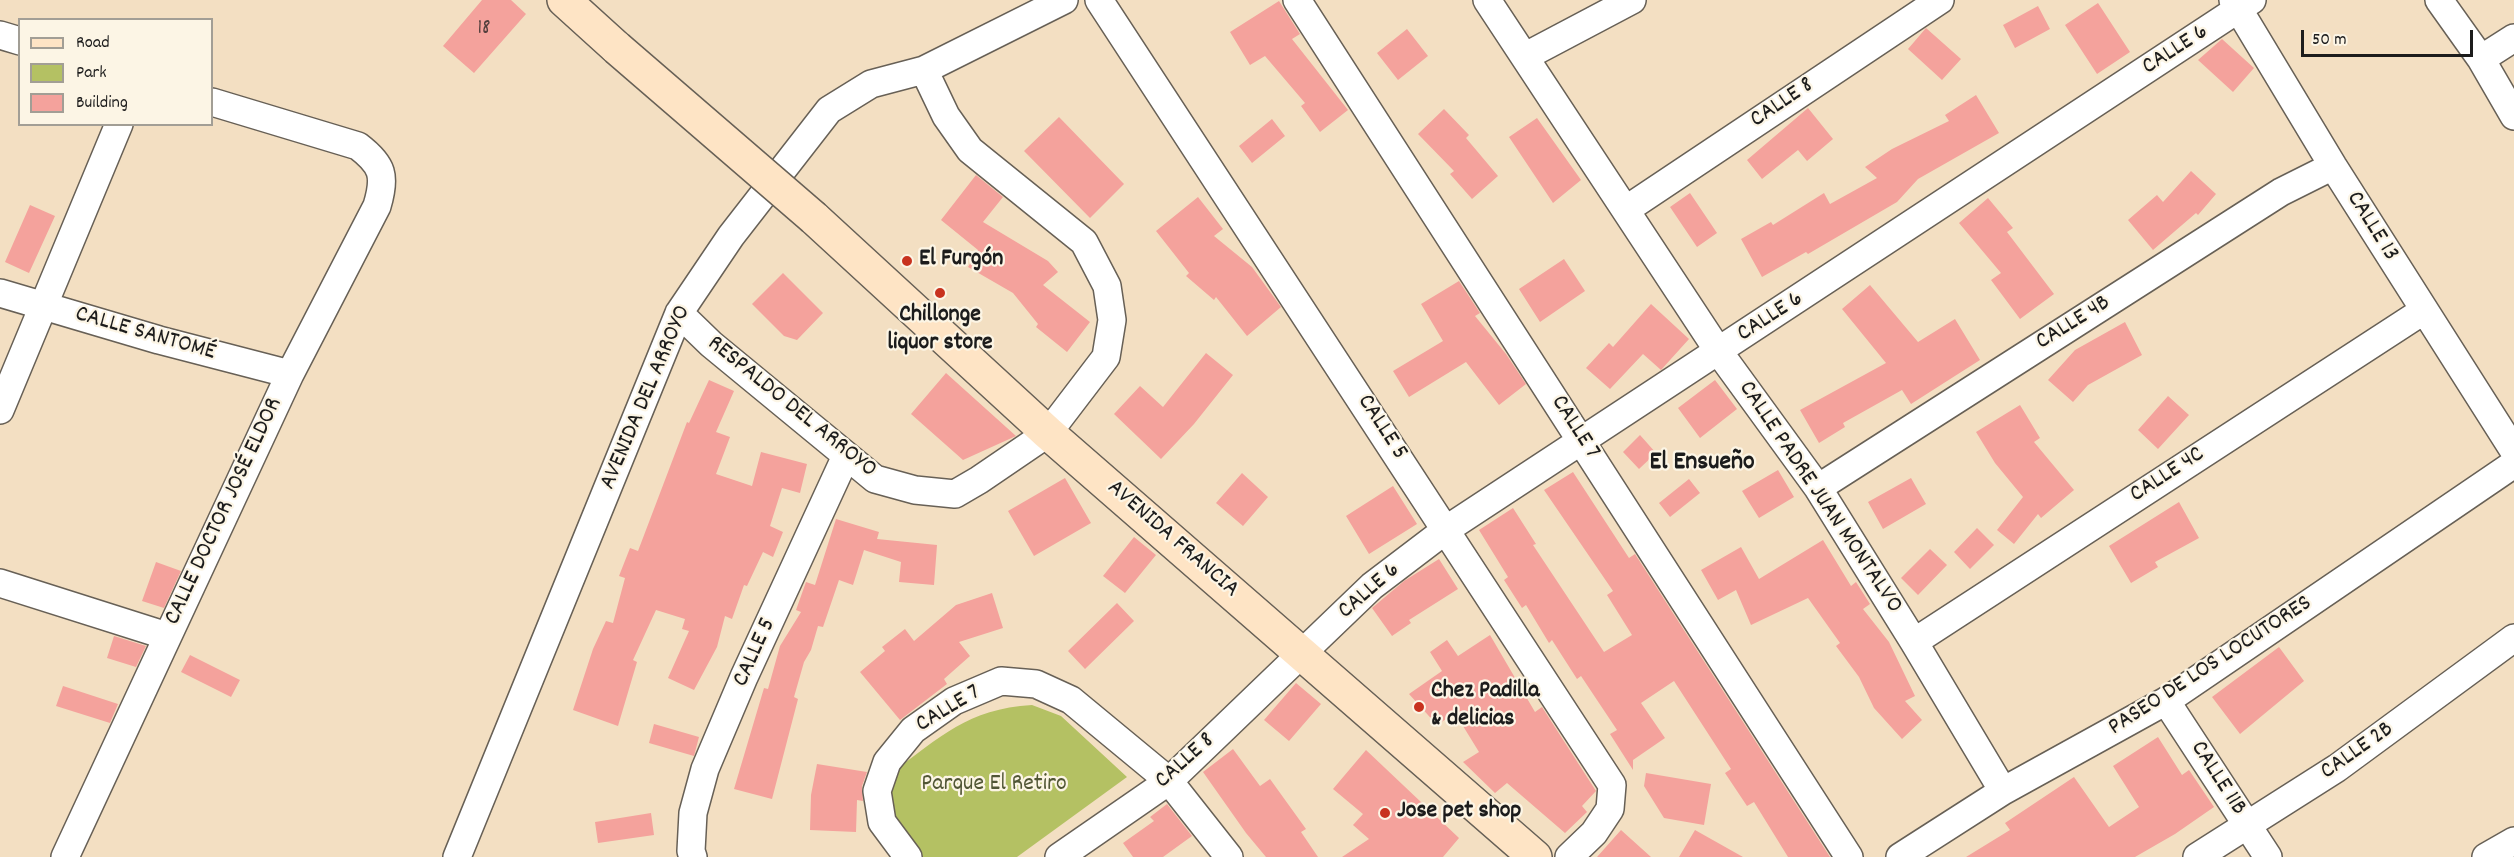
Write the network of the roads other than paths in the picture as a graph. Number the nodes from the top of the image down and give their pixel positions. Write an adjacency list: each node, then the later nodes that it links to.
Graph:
1 (564, 0): 29 (main road, AVENIDA FRANCIA, bridge)
2 (1064, 0): 16 (street, AVENIDA DEL ARROYO)
3 (1099, 0): 35 (street, CALLE 5)
4 (1297, 0): 30 (street, CALLE 7)
5 (1487, 0): 14 (street, CALLE PADRE JUAN MONTALVO)
6 (1632, 0): 14 (street)
7 (1940, 0): 10 (street, CALLE 8)
8 (2439, 0): 15 (street)
9 (2242, 3): 20 (street, CALLE 13); 26 (street, CALLE 6)
10 (1909, 7): 21 (street, CALLE 8)
11 (0, 35): 13 (street)
12 (2514, 38): 15 (street)
13 (18, 40)
14 (1526, 56): 21 (street, CALLE PADRE JUAN MONTALVO)
15 (2481, 59): 18 (street)
16 (924, 70): 25 (street, AVENIDA DEL ARROYO); 29 (street, RESPALDO DEL ARROYO)
17 (213, 102): 27 (street, CALLE DOCTOR JOSÉ ELDOR)
18 (2514, 116)
19 (118, 126): 23 (street)
20 (2333, 166): 24 (street, CALLE 13); 34 (street, CALLE 4B)
21 (1627, 209): 26 (street, CALLE PADRE JUAN MONTALVO)
22 (0, 294): 23 (street, CALLE SANTOMÉ)
23 (43, 306): 27 (street, CALLE SANTOMÉ); 28 (street)
24 (2423, 311): 31 (street, CALLE 13); 39 (street, CALLE 4C)
25 (679, 313): 32 (street, RESPALDO DEL ARROYO); 48 (street, AVENIDA DEL ARROYO)
26 (1719, 352): 30 (street, CALLE 6); 34 (street, CALLE PADRE JUAN MONTALVO)
27 (290, 374): 37 (street, CALLE DOCTOR JOSÉ ELDOR)
28 (0, 410)
29 (1048, 433): 32 (street, RESPALDO DEL ARROYO); 40 (main road, AVENIDA FRANCIA)
30 (1582, 441): 35 (street, CALLE 6); 55 (street, CALLE 7)
31 (2514, 451)
32 (846, 456): 49 (street, CALLE 5)
33 (2514, 465): 41 (street, PASEO DE LOS LOCUTORES)
34 (1818, 488): 39 (street, CALLE PADRE JUAN MONTALVO)
35 (1447, 529): 40 (street, CALLE 6); 54 (street, CALLE 5)
36 (0, 583): 37 (street)
37 (167, 636): 47 (street, CALLE DOCTOR JOSÉ ELDOR)
38 (2514, 638): 44 (street, CALLE 2B)
39 (1914, 642): 43 (street, CALLE PADRE JUAN MONTALVO)
40 (1302, 653): 42 (street, CALLE 8); 53 (main road, AVENIDA FRANCIA)
41 (2166, 701): 43 (street, PASEO DE LOS LOCUTORES); 44 (street, CALLE 11B)
42 (1168, 781): 50 (street, CALLE 7); 51 (street, CALLE 8); 52 (street, CALLE 7)
43 (2003, 791): 46 (street, PASEO DE LOS LOCUTORES)
44 (2248, 826): 56 (street, CALLE 2B); 57 (street, CALLE 11B)
45 (2514, 841): 58 (street)
46 (1905, 856)
47 (65, 857)
48 (457, 857)
49 (693, 857)
50 (908, 857)
51 (1059, 857)
52 (1229, 857)
53 (1535, 857)
54 (1569, 857)
55 (1849, 857)
56 (2198, 857)
57 (2268, 857)
58 (2486, 857)

